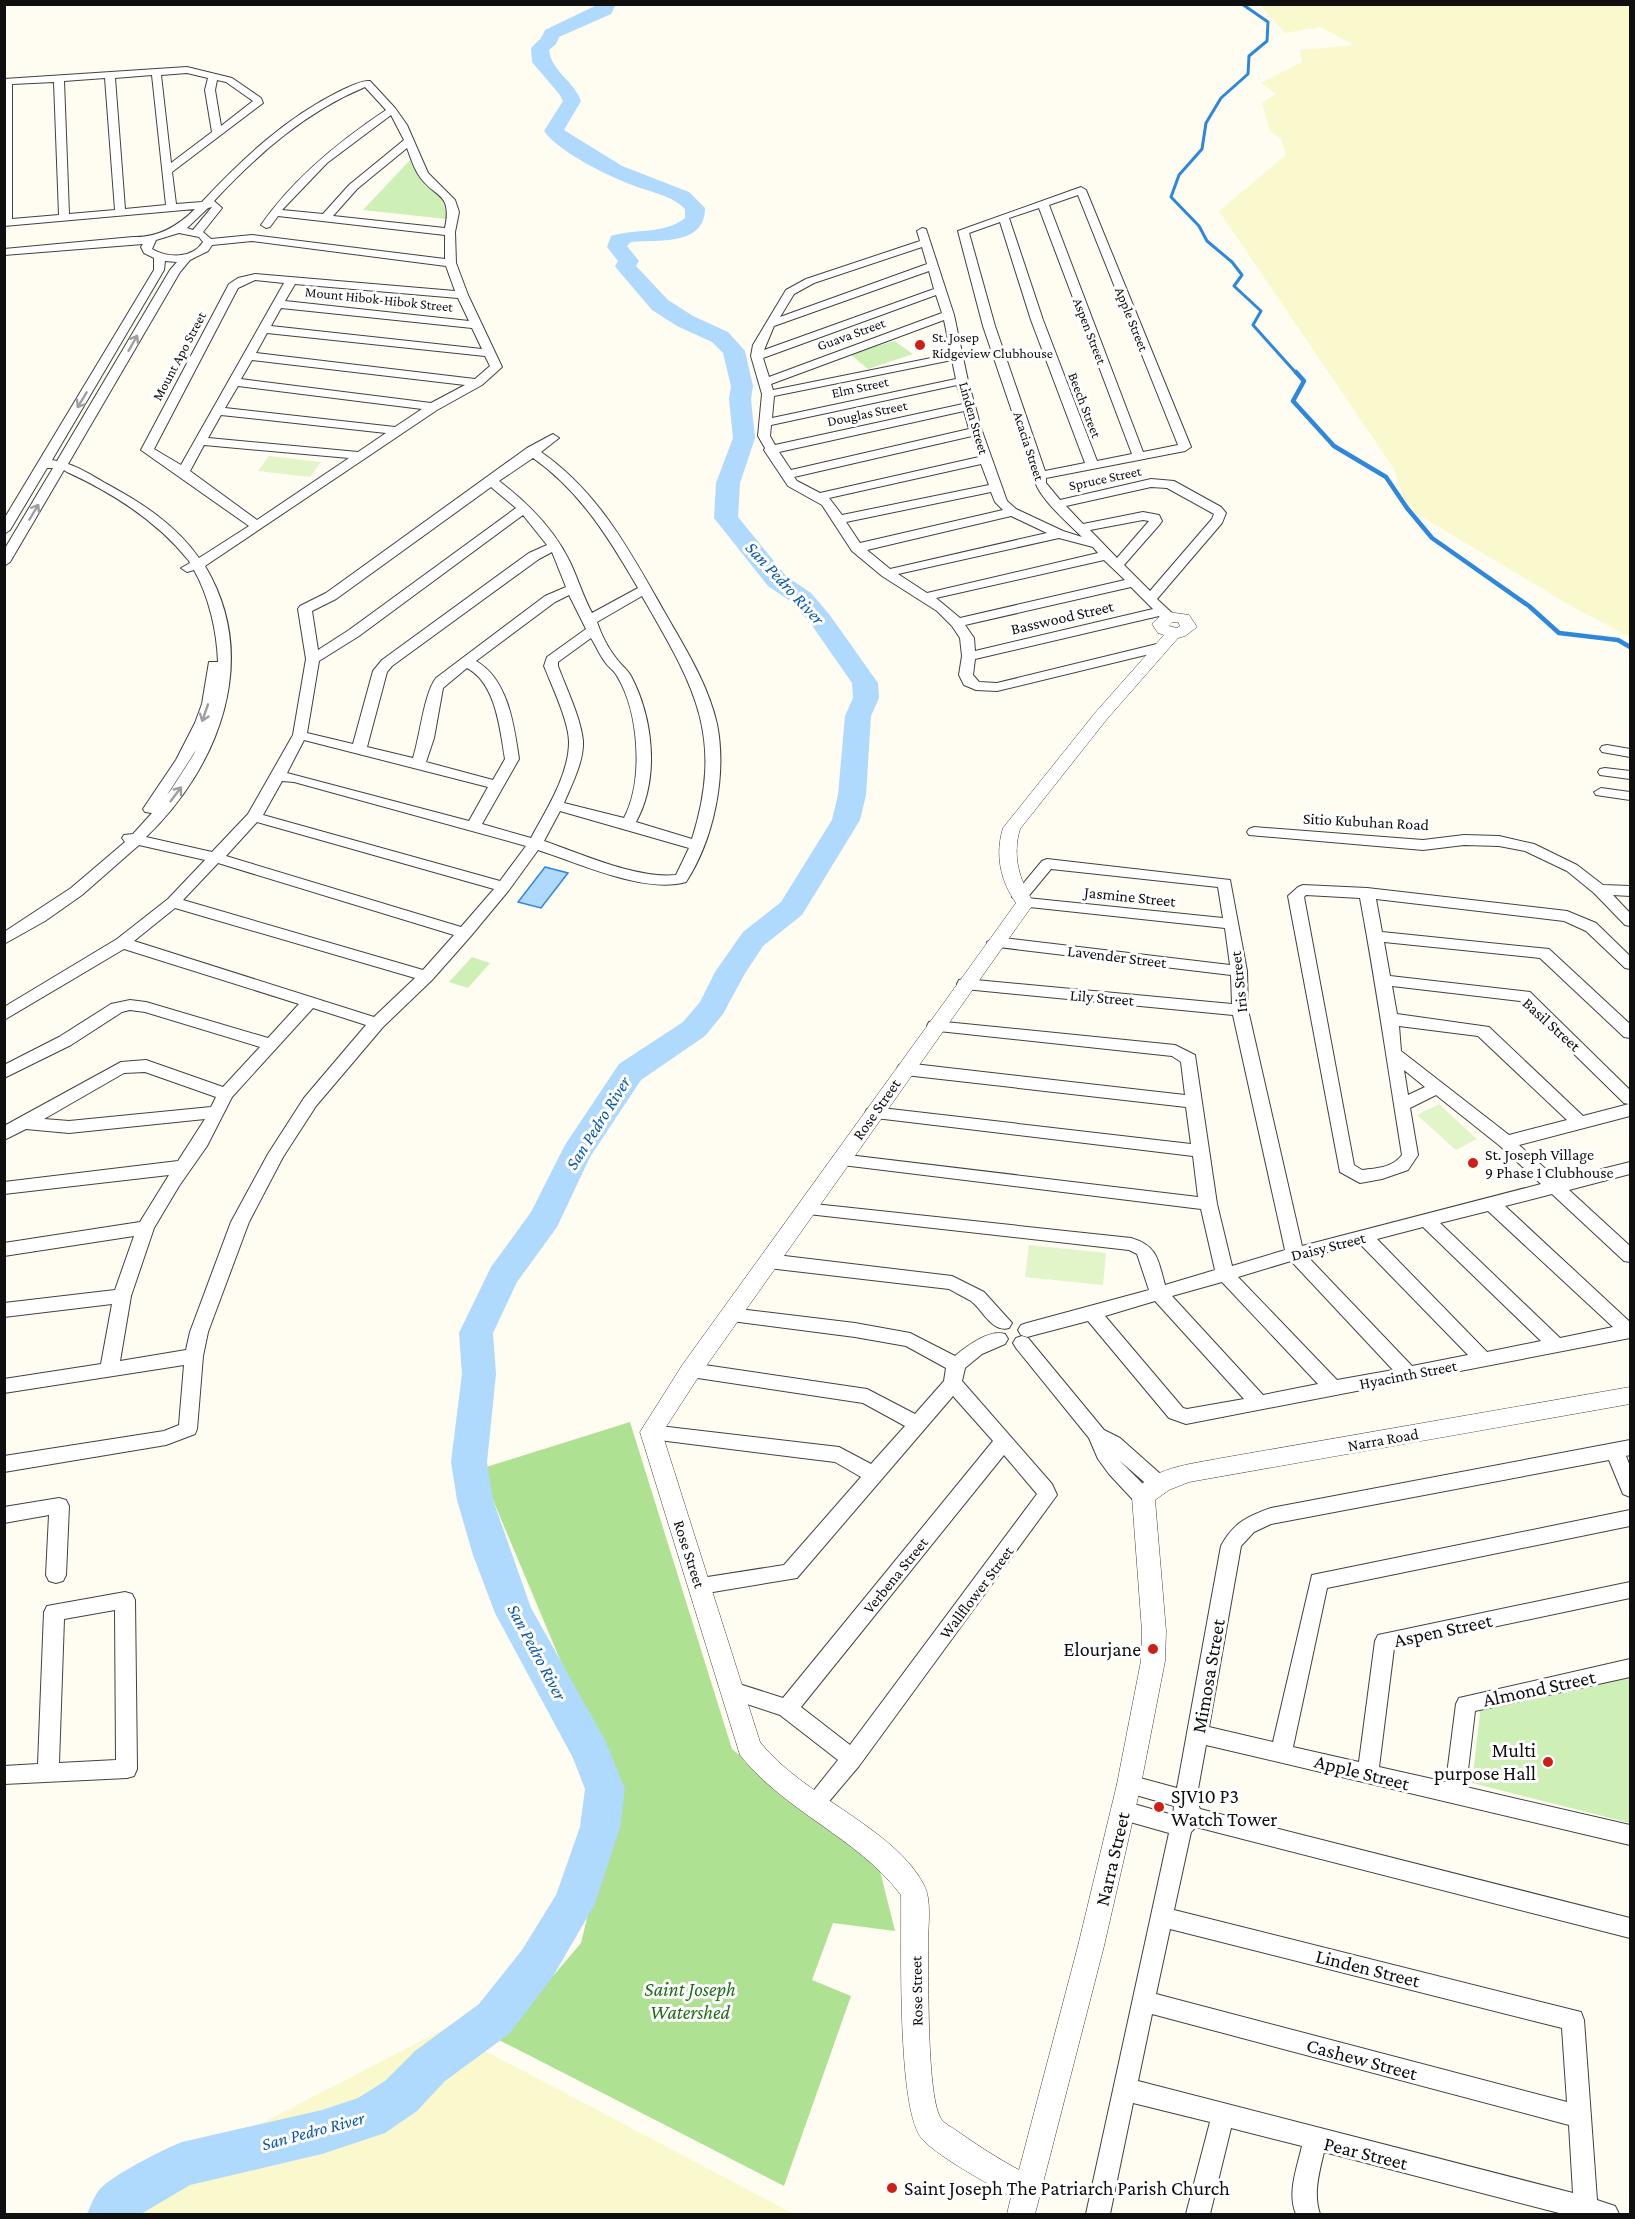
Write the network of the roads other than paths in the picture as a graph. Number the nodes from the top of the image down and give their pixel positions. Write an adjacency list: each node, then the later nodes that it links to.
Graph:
1 (156, 72): 2 (street); 3 (street); 10 (street)
2 (110, 74): 4 (street); 15 (street)
3 (213, 76): 8 (street); 8 (street)
4 (59, 78): 5 (street); 17 (street)
5 (6, 82): 20 (street)
6 (373, 87): 7 (street); 11 (street); 12 (street)
7 (392, 110): 9 (street); 16 (street)
8 (217, 132): 10 (street)
9 (410, 140): 18 (street); 24 (street)
10 (167, 171): 14 (street)
11 (207, 204): 12 (street); 14 (street); 22 (street)
12 (219, 204): 23 (street)
13 (1043, 204): 19 (street); 60 (street, Aspen Street); 60 (street, Apple Street)
14 (171, 207): 15 (street)
15 (120, 212): 17 (street)
16 (274, 212): 18 (street); 21 (street)
17 (64, 217): 20 (street)
18 (325, 218): 24 (street)
19 (1004, 218): 62 (street, Beech Street); 67 (street, Acacia Street)
20 (5, 223)
21 (266, 225)
22 (179, 230): 23 (street); 25 (street)
23 (197, 232): 26 (street)
24 (450, 232): 30 (street)
25 (149, 241): 27 (street); 29 (street)
26 (208, 242): 28 (street); 30 (street)
27 (4, 252)
28 (188, 256): 29 (street); 64 (street, one-way to 28)
29 (160, 257): 63 (street, one-way to 63)
30 (451, 263): 34 (street)
31 (933, 266): 33 (street, Linden Street); 37 (street); 37 (street, Linden Street)
32 (292, 279): 34 (street); 35 (street); 65 (street, Mount Apo Street)
33 (941, 290): 36 (street, Linden Street); 42 (street)
34 (462, 295): 38 (street)
35 (278, 304): 38 (street, Mount Hibok-Hibok Street); 39 (street)
36 (948, 315): 43 (street, Linden Street); 44 (street, Guava Street)
37 (770, 324): 42 (street)
38 (476, 325): 40 (street)
39 (264, 329): 40 (street); 41 (street)
40 (489, 352): 47 (street)
41 (250, 356): 46 (street); 47 (street)
42 (757, 356): 48 (street)
43 (957, 356): 44 (street); 45 (street, Linden Street)
44 (854, 364): 48 (street); 48 (street, Guava Street)
45 (962, 381): 49 (street, Linden Street); 52 (street, Elm Street)
46 (235, 382): 50 (street); 51 (street)
47 (478, 382): 50 (street)
48 (766, 388): 52 (street)
49 (970, 406): 54 (street, Linden Street); 57 (street, Douglas Street)
50 (434, 407): 53 (street)
51 (219, 411): 53 (street); 56 (street)
52 (764, 423): 57 (street)
53 (399, 431): 59 (street)
54 (976, 431): 61 (street, Linden Street); 66 (street)
55 (553, 438): 58 (street)
56 (202, 441): 59 (street); 65 (street)
57 (770, 450): 66 (street)
58 (531, 451): 68 (street); 88 (street)
59 (361, 456): 75 (street)
60 (1139, 457): 62 (street)
61 (986, 459): 69 (street, Linden Street); 70 (street)
62 (1093, 466): 67 (street)
63 (43, 467): 64 (street); 77 (street)
64 (60, 469): 83 (street, one-way to 64); 84 (street)
65 (183, 472): 75 (street)
66 (786, 475): 70 (street)
67 (1040, 476): 71 (street, Acacia Street)
68 (491, 480): 72 (street); 96 (street)
69 (994, 487): 73 (street, Linden Street); 74 (street)
70 (818, 497): 74 (street)
71 (1057, 504): 76 (street, Acacia Street); 90 (street, Spruce Street)
72 (523, 509): 80 (street); 96 (street)
73 (1012, 512): 78 (street, Linden Street); 81 (street)
74 (838, 520): 81 (street)
75 (257, 526): 84 (street)
76 (1080, 528): 79 (street, Acacia Street); 82 (street)
77 (4, 530)
78 (1059, 534): 79 (street, Linden Street); 85 (street)
79 (1097, 544): 82 (street, Acacia Street)
80 (554, 546): 87 (street); 99 (street)
81 (857, 548): 85 (street)
82 (1113, 559): 86 (street, Acacia Street); 89 (street)
83 (4, 562)
84 (193, 566): 114 (street)
85 (887, 573): 89 (street)
86 (1135, 582): 90 (street, Acacia Street); 92 (street)
87 (573, 589): 93 (street); 97 (street)
88 (645, 589): 93 (street); 116 (street)
89 (925, 597): 92 (street)
90 (1151, 598): 91 (street, Acacia Street)
91 (1168, 620): 94 (street); 95 (street, Basswood Street)
92 (957, 623): 95 (street)
93 (592, 625): 109 (street); 111 (street)
94 (1161, 647): 95 (street); 122 (street)
95 (969, 656)
96 (313, 659): 98 (street)
97 (468, 663): 102 (street); 106 (street)
98 (300, 735): 99 (street); 105 (street)
99 (359, 749): 102 (street)
100 (1606, 749): 101 (street)
101 (1630, 753)
102 (418, 764): 106 (street)
103 (1605, 772): 104 (street)
104 (1630, 775)
105 (278, 776): 110 (street); 112 (street)
106 (496, 784): 112 (street)
107 (1601, 792): 108 (street)
108 (1630, 796)
109 (556, 805): 111 (street); 115 (street)
110 (254, 817): 117 (street); 118 (street)
111 (628, 824): 116 (street)
112 (472, 828): 115 (street)
113 (1254, 832): 119 (street, Sitio Kubuhan Road)
114 (131, 838): 117 (street); 126 (street); 129 (street)
115 (535, 844): 116 (street); 118 (street)
116 (695, 845)
117 (217, 858): 123 (street); 127 (street)
118 (504, 887): 127 (street)
119 (1599, 890): 120 (street); 124 (street, Sitio Kubuhan Road)
120 (1630, 891)
121 (1367, 893): 128 (street); 132 (street); 152 (street)
122 (1023, 900): 125 (street, Jasmine Street); 125 (street, Iris Street); 130 (street, Rose Street)
123 (173, 902): 131 (street); 134 (street)
124 (1630, 921)
125 (1231, 924): 133 (street, Iris Street)
126 (4, 928)
127 (465, 933): 134 (street)
128 (1374, 936): 135 (street); 143 (street)
129 (4, 939)
130 (995, 942): 133 (street, Lavender Street); 136 (street, Rose Street)
131 (122, 943): 137 (street); 139 (street)
132 (1630, 964)
133 (1239, 970): 138 (street, Iris Street)
134 (426, 976): 141 (street)
135 (1383, 980): 140 (street); 150 (street, Basil Street)
136 (965, 984): 138 (street, Lily Street); 142 (street, Rose Street)
137 (310, 1002): 141 (street); 144 (street)
138 (1240, 1010): 173 (street, Iris Street)
139 (4, 1015)
140 (1390, 1019): 145 (street); 157 (street)
141 (377, 1023): 186 (street)
142 (935, 1026): 146 (street, Rose Street); 151 (street)
143 (1630, 1033)
144 (272, 1045): 147 (street); 149 (street)
145 (1393, 1053): 148 (street); 152 (street)
146 (904, 1068): 151 (street); 155 (street, Rose Street)
147 (4, 1072)
148 (1438, 1087): 152 (street); 159 (street)
149 (226, 1094): 154 (street); 156 (street)
150 (1630, 1099)
151 (1194, 1102): 160 (street)
152 (1402, 1105)
153 (1630, 1110): 157 (street)
154 (217, 1112): 156 (street); 162 (street)
155 (873, 1113): 160 (street); 161 (street, Rose Street)
156 (27, 1123): 158 (street)
157 (1580, 1123): 159 (street)
158 (5, 1134)
159 (1506, 1142): 164 (street)
160 (1201, 1151): 166 (street)
161 (840, 1160): 166 (street); 168 (street, Rose Street)
162 (183, 1167): 165 (street); 170 (street)
163 (1627, 1173): 164 (street, Daisy Street)
164 (1555, 1187): 167 (street, Daisy Street); 174 (street)
165 (4, 1188)
166 (1208, 1204): 176 (street)
167 (1491, 1204): 169 (street, Daisy Street); 183 (street)
168 (805, 1209): 175 (street, Rose Street); 177 (street)
169 (1426, 1220): 171 (street, Daisy Street); 185 (street)
170 (146, 1228): 172 (street); 178 (street)
171 (1363, 1236): 173 (street, Daisy Street); 187 (street)
172 (4, 1250)
173 (1295, 1254): 176 (street, Daisy Street); 191 (street)
174 (1630, 1256)
175 (768, 1261): 181 (street, Rose Street); 182 (street)
176 (1225, 1274): 177 (street, Daisy Street); 193 (street)
177 (1159, 1294): 180 (street, Daisy Street); 195 (street)
178 (122, 1296): 179 (street); 188 (street)
179 (4, 1310)
180 (1092, 1313): 184 (street, Daisy Street); 195 (street, Hyacinth Street)
181 (730, 1315): 189 (street, Rose Street); 190 (street)
182 (1001, 1331): 184 (street); 190 (street)
183 (1630, 1331): 185 (street, Hyacinth Street)
184 (1025, 1336): 203 (street)
185 (1556, 1345): 187 (street, Hyacinth Street)
186 (194, 1356): 188 (street); 200 (street)
187 (1483, 1359): 191 (street, Hyacinth Street)
188 (109, 1369): 192 (street)
189 (691, 1370): 196 (street); 197 (street, Rose Street)
190 (954, 1374): 196 (street); 198 (street, Wallflower Street)
191 (1408, 1374): 193 (street, Hyacinth Street)
192 (4, 1386)
193 (1334, 1389): 195 (street, Hyacinth Street)
194 (1630, 1396): 203 (street, Narra Road)
195 (1259, 1403)
196 (918, 1425): 201 (street)
197 (651, 1432): 201 (street); 207 (street, Rose Street)
198 (1003, 1442): 211 (street, Verbena Street); 214 (street, Wallflower Street)
199 (1623, 1450): 202 (street); 212 (street, Mimosa Street)
200 (4, 1464)
201 (874, 1475): 207 (street)
202 (1630, 1489)
203 (1151, 1490): 218 (street, Narra Street)
204 (4, 1515): 206 (street)
205 (1630, 1518): 213 (street)
206 (56, 1575)
207 (701, 1586): 210 (street, Rose Street)
208 (1630, 1590): 216 (street, Aspen Street)
209 (1630, 1668): 219 (street, Almond Street)
210 (733, 1691): 211 (street); 220 (street, Rose Street)
211 (787, 1708): 214 (street)
212 (1198, 1734): 213 (street, Apple Street); 222 (street, Mimosa Street)
213 (1281, 1752): 216 (street, Apple Street)
214 (852, 1759): 220 (street, Wallflower Street)
215 (48, 1769): 217 (street)
216 (1368, 1773): 219 (street, Apple Street)
217 (4, 1776)
218 (1129, 1785): 221 (street, Narra Street); 222 (street)
219 (1455, 1794): 223 (street, Apple Street)
220 (814, 1804): 231 (street, Rose Street)
221 (1123, 1811): 222 (street); 231 (street, Narra Street)
222 (1187, 1814): 224 (street, Mimosa Street); 225 (street)
223 (1630, 1836)
224 (1162, 1917): 226 (street, Mimosa Street); 229 (street, Linden Street)
225 (1630, 1928)
226 (1144, 2001): 227 (street, Mimosa Street); 229 (street, Cashew Street)
227 (1125, 2089): 228 (street, Pear Street); 233 (street, Mimosa Street)
228 (1223, 2115): 230 (street, Pear Street); 234 (street)
229 (1580, 2117): 232 (street)
230 (1315, 2140): 232 (street, Pear Street); 235 (street)
231 (1024, 2203)
232 (1596, 2212)
233 (1098, 2214)
234 (1198, 2214)
235 (1308, 2214)

